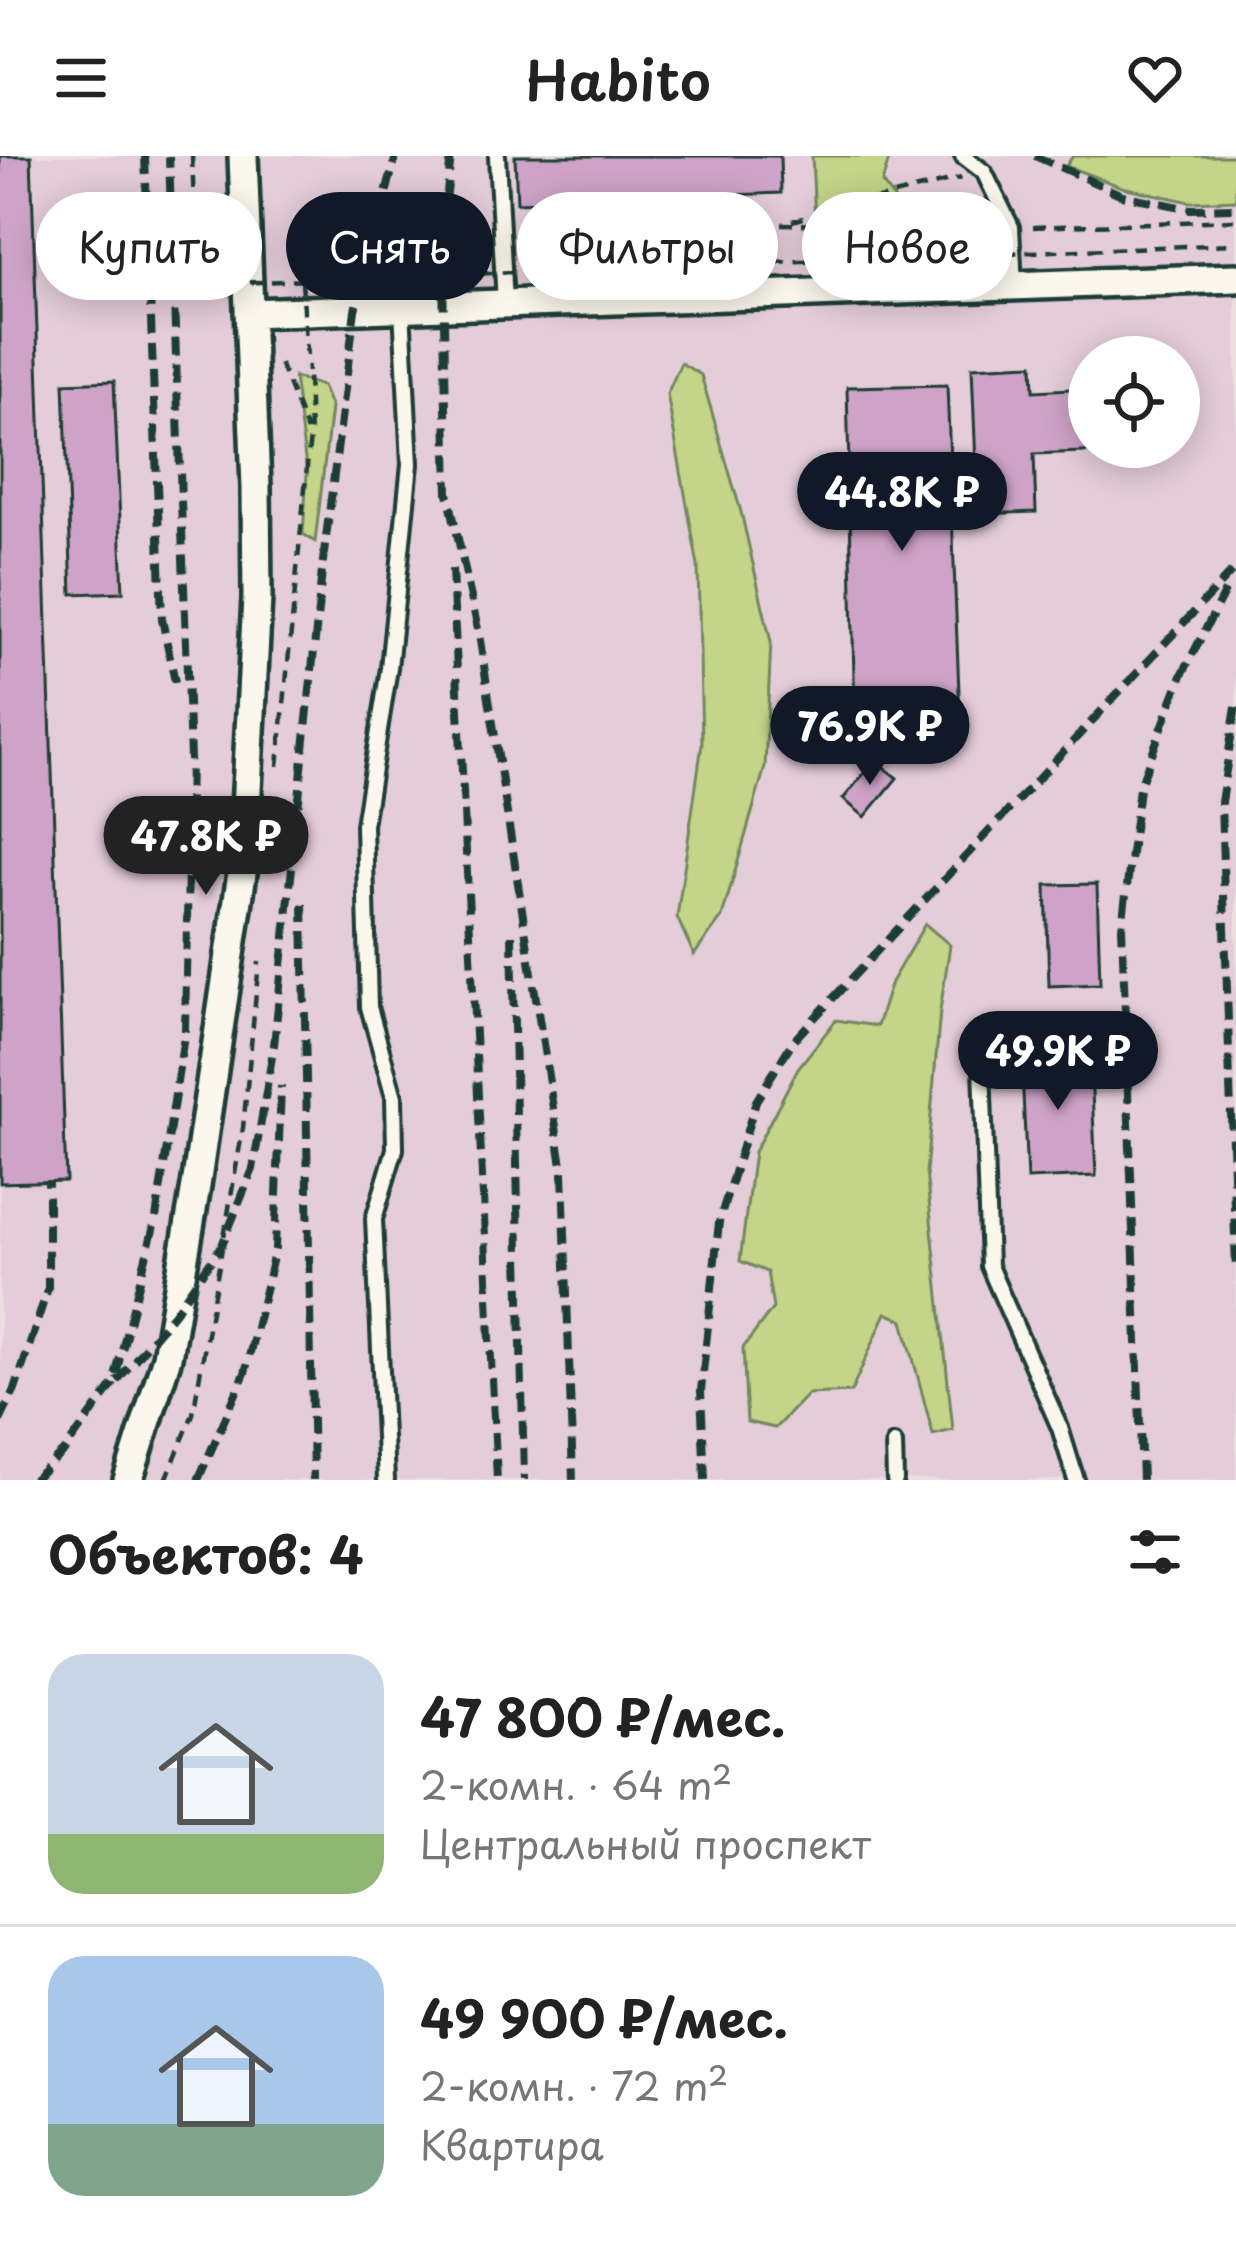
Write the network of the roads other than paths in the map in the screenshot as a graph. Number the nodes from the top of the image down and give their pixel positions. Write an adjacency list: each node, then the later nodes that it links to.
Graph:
1 (243, 156): 8 (street)
2 (497, 156): 6 (lane)
3 (963, 156): 5 (lane)
4 (1236, 278): 5 (street)
5 (1015, 286): 6 (street)
6 (505, 304): 7 (street)
7 (402, 308): 8 (street); 12 (lane)
8 (249, 313): 11 (street)
9 (981, 1038): 14 (lane)
10 (894, 1444): 13 (lane)
11 (128, 1480)
12 (386, 1480)
13 (895, 1480)
14 (1076, 1480)

